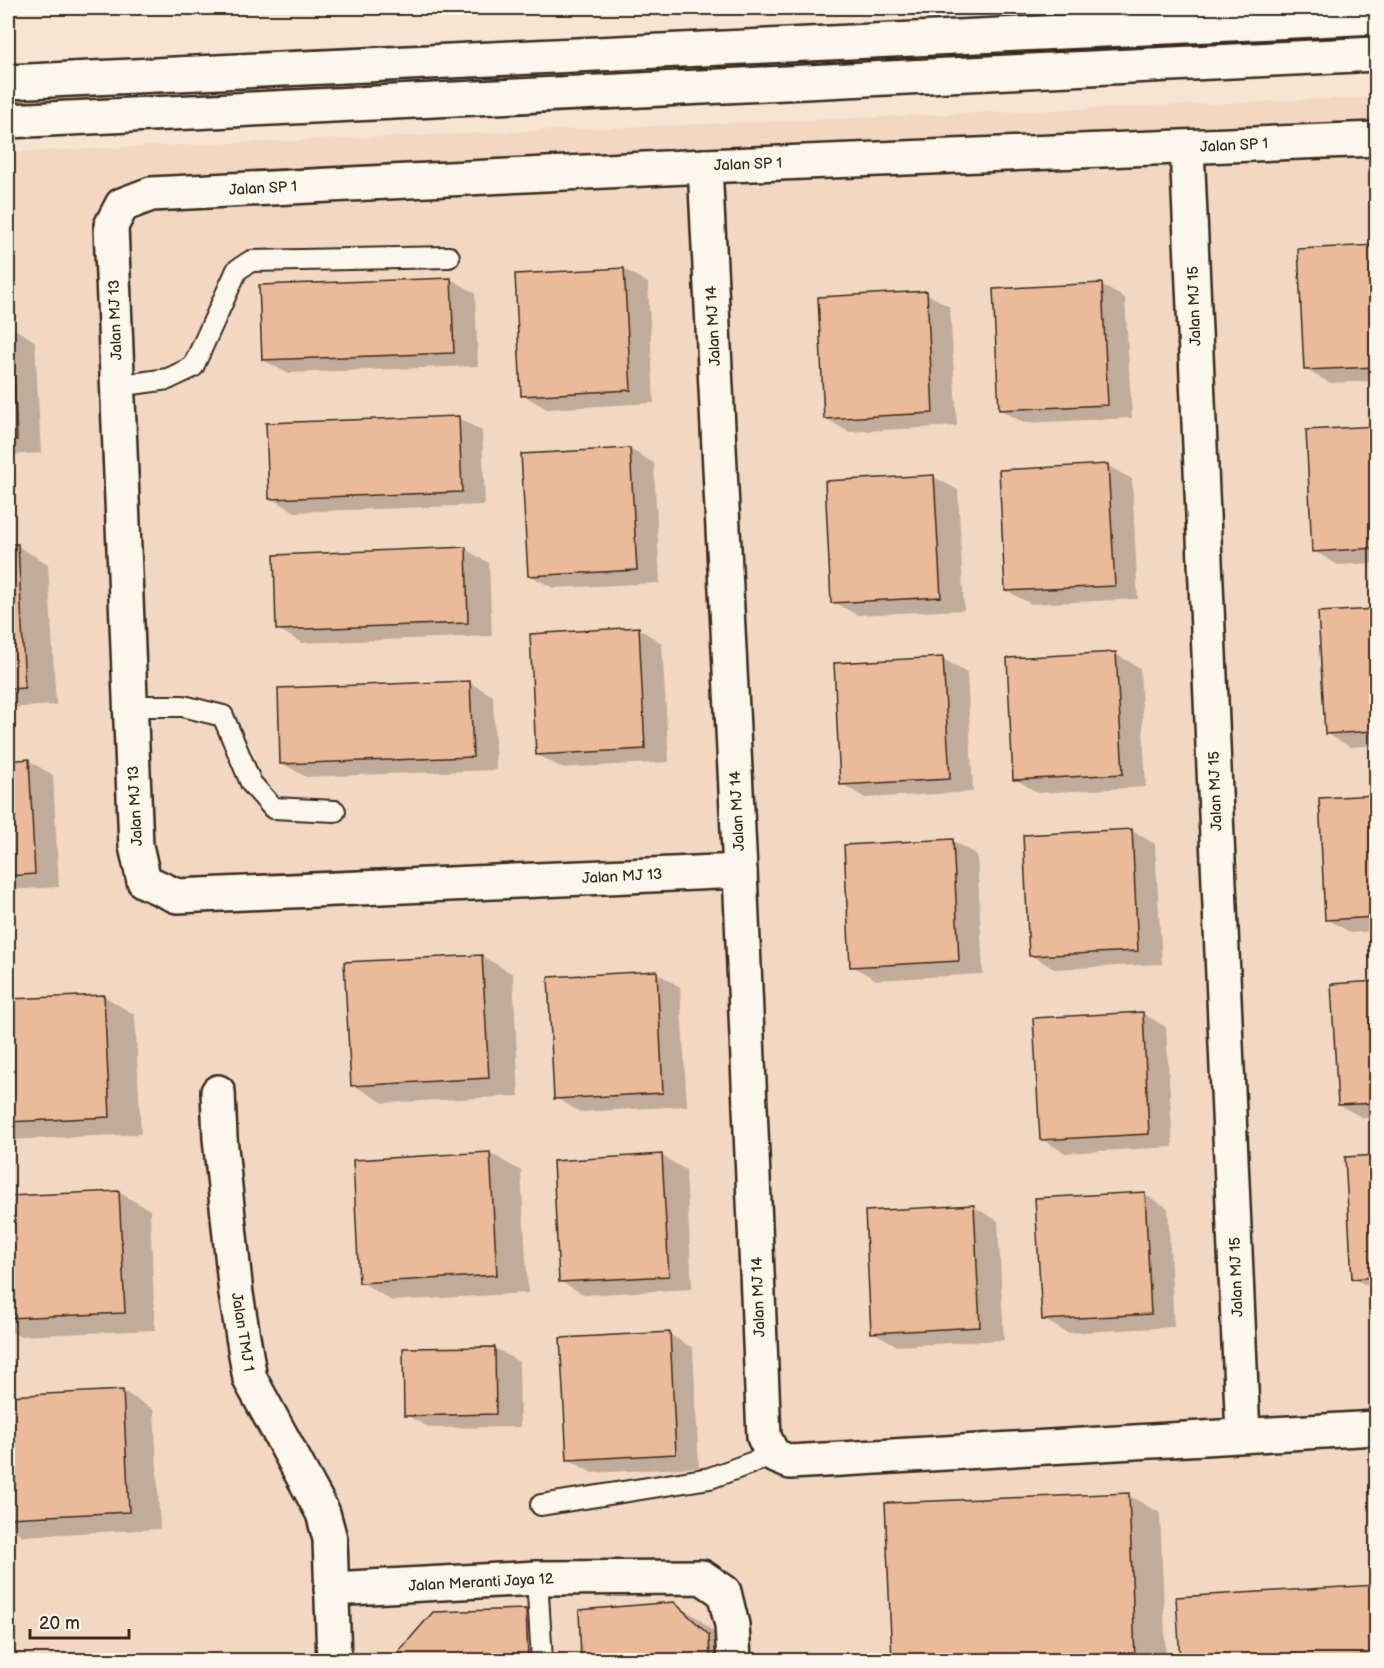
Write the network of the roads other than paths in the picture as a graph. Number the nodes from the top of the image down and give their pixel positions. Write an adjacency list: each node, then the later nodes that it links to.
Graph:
1 (1377, 17): 3 (street)
2 (1377, 54): 4 (street)
3 (8, 82)
4 (8, 121)
5 (1377, 139): 6 (street, Jalan SP 1)
6 (1187, 147): 7 (street, Jalan SP 1); 16 (street, Jalan MJ 15)
7 (705, 166): 8 (street, Jalan SP 1); 13 (street, Jalan MJ 14)
8 (122, 204): 10 (street, Jalan MJ 13)
9 (449, 257): 10 (lane)
10 (118, 386): 11 (street, Jalan MJ 13)
11 (130, 706): 12 (lane); 13 (street, Jalan MJ 13)
12 (335, 811)
13 (740, 871): 17 (street, Jalan MJ 14)
14 (218, 1092): 20 (street, Jalan TMJ 1)
15 (1377, 1428): 16 (street)
16 (1243, 1435): 17 (street)
17 (773, 1455): 18 (lane)
18 (542, 1505)
19 (537, 1578): 20 (street, Jalan Meranti Jaya 12); 22 (lane); 23 (street, Jalan Meranti Jaya 12)
20 (331, 1589): 21 (street)
21 (334, 1660)
22 (542, 1660)
23 (734, 1660)

